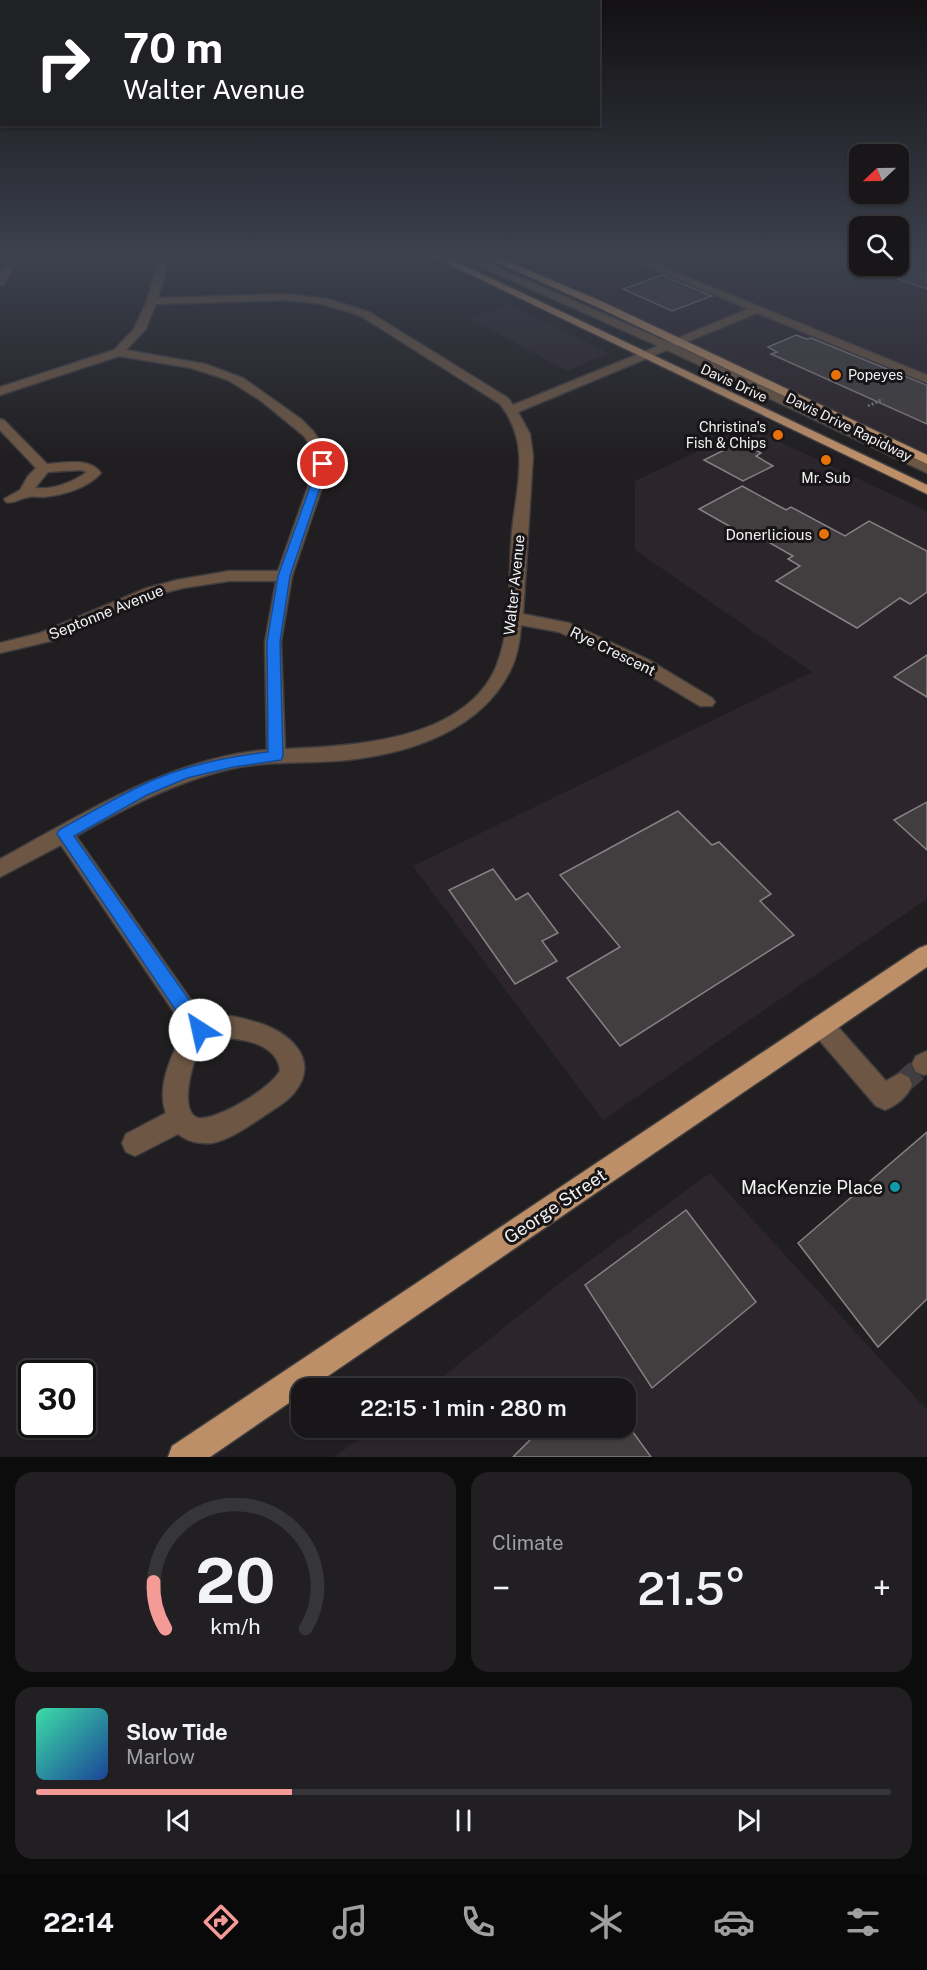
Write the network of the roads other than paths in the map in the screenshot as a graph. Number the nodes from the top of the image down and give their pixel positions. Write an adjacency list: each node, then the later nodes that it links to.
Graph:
1 (143, 322): 9 (street)
2 (378, 322): 13 (street, Walter Avenue)
3 (574, 322): 10 (main road, Davis Drive)
4 (608, 322): 8 (street, Davis Drive Rapidway)
5 (629, 322): 8 (main road, Davis Drive)
6 (726, 322): 8 (street)
7 (789, 322): 11 (street)
8 (668, 346): 10 (street); 15 (main road, Davis Drive); 17 (street, Davis Drive Rapidway); 18 (street, Davis Drive Rapidway)
9 (118, 352): 12 (street); 22 (street)
10 (643, 355): 13 (street); 19 (main road, Davis Drive)
11 (927, 379)
12 (0, 391)
13 (511, 410): 23 (street, Walter Avenue)
14 (0, 423): 16 (street)
15 (927, 460)
16 (44, 468): 20 (street); 20 (street)
17 (927, 469)
18 (927, 480)
19 (927, 490)
20 (29, 492): 21 (street)
21 (11, 499)
22 (284, 576): 24 (street, Septonne Avenue); 26 (street)
23 (514, 618): 25 (street, Rye Crescent); 26 (street, Walter Avenue)
24 (0, 648)
25 (706, 702)
26 (276, 756): 27 (street, Walter Avenue)
27 (64, 834): 28 (street, Walter Avenue); 31 (street)
28 (0, 869)
29 (927, 955): 30 (main road, George Street)
30 (822, 1026): 32 (street); 35 (main road, George Street)
31 (200, 1030): 33 (street); 33 (street)
32 (900, 1085)
33 (180, 1119): 34 (street)
34 (135, 1143)
35 (183, 1457)

